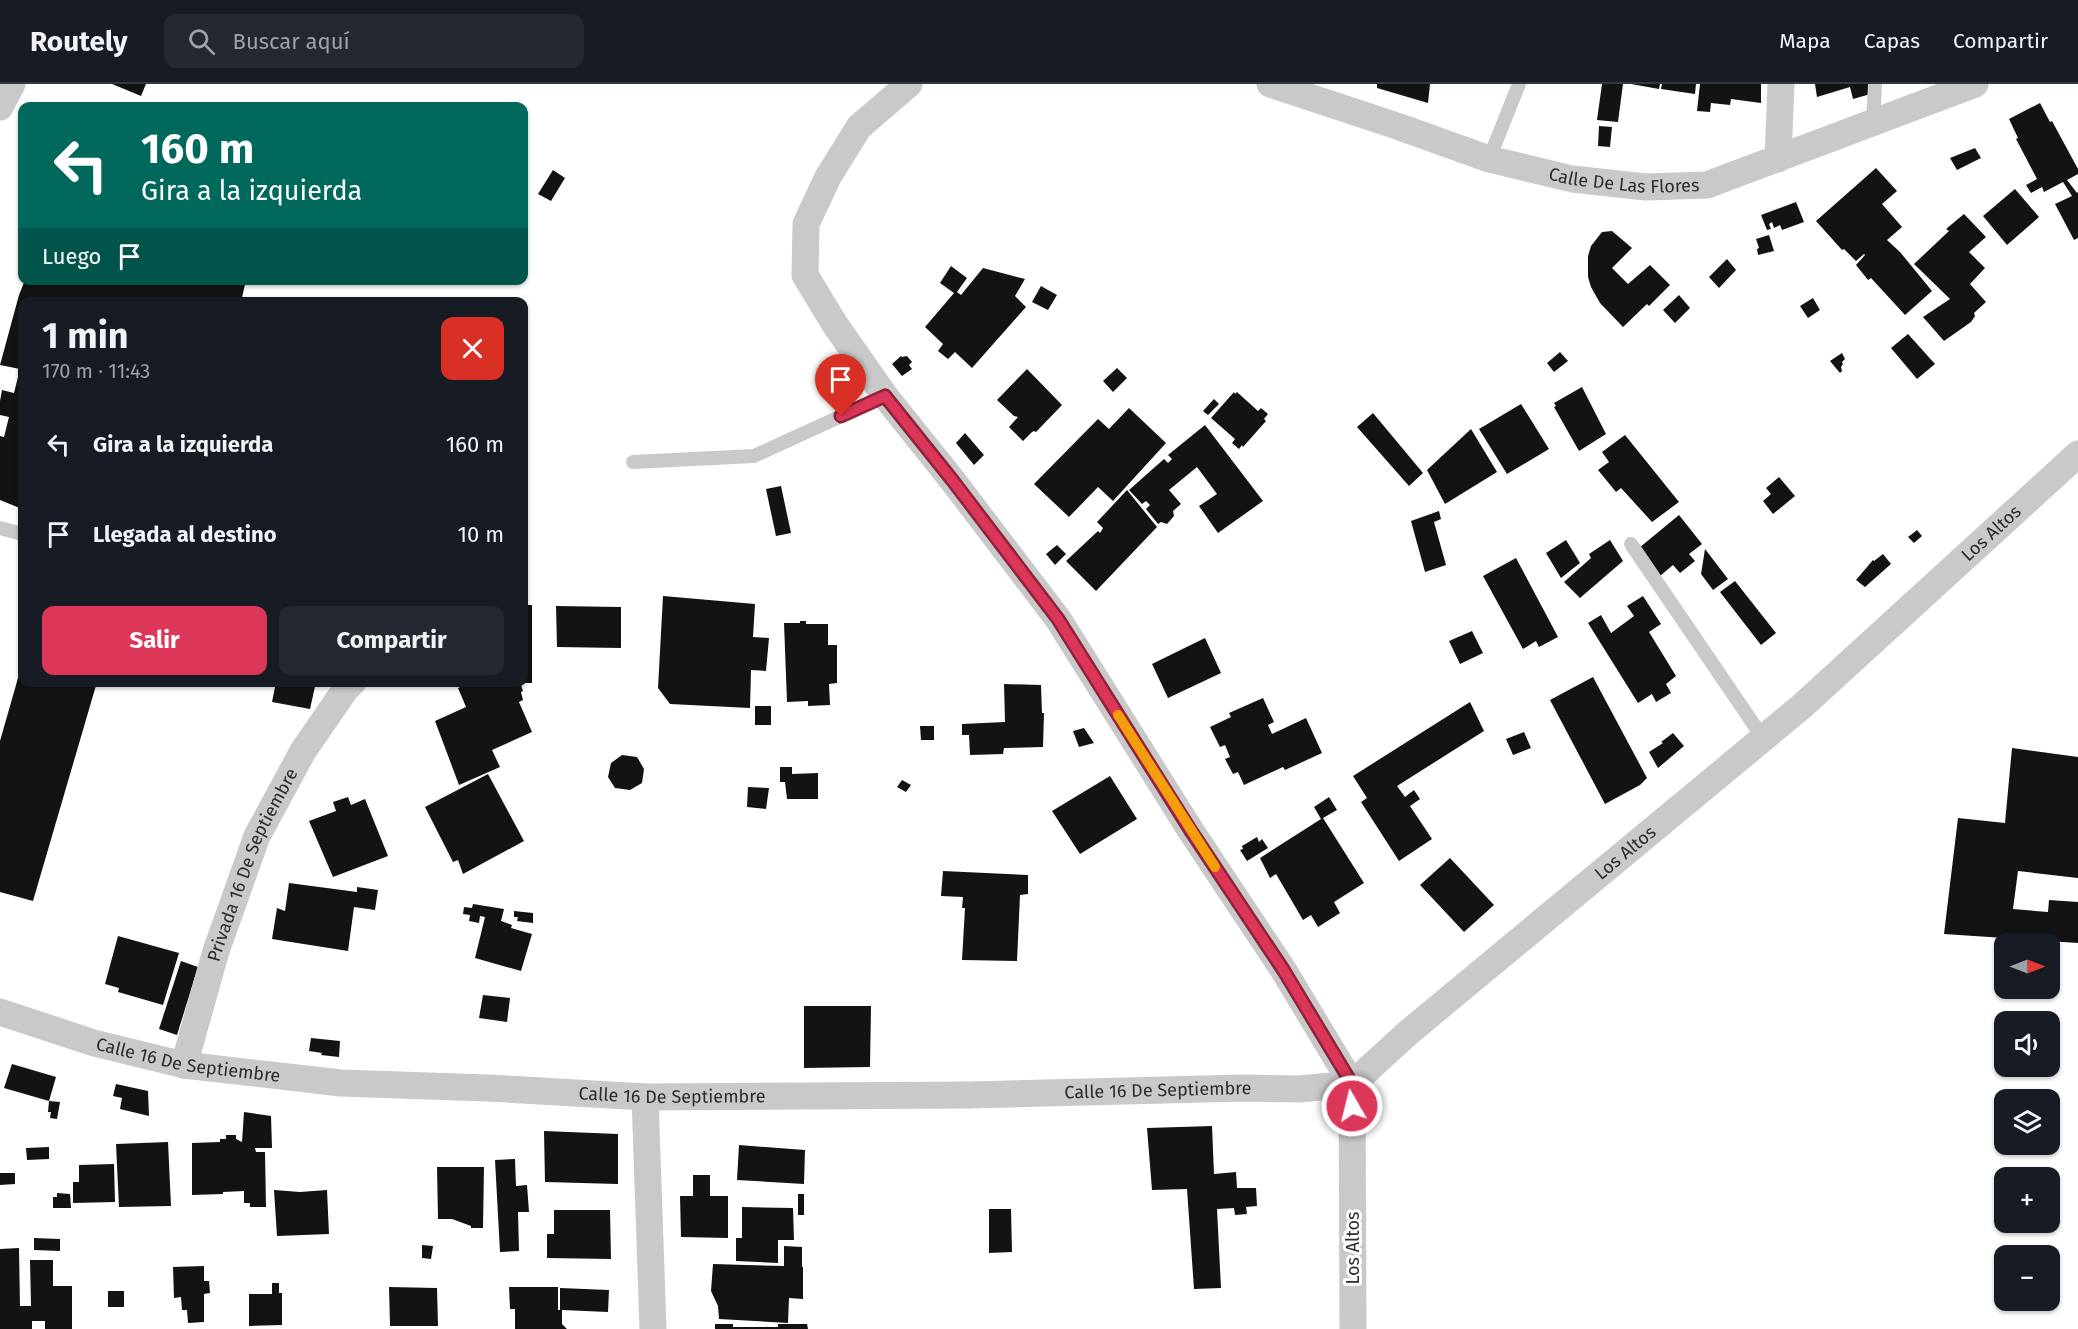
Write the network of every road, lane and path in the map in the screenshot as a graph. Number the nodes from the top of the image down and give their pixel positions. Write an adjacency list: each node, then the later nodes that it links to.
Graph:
1 (12, 84): 8 (street)
2 (1519, 84): 10 (lane)
3 (1781, 84): 11 (street)
4 (1875, 84): 9 (lane)
5 (1975, 84): 9 (street, Calle De Las Flores)
6 (1287, 86): 10 (street, Calle De Las Flores)
7 (895, 87): 12 (street)
8 (0, 107)
9 (1873, 123): 11 (street, Calle De Las Flores)
10 (1489, 159): 11 (street, Calle De Las Flores)
11 (1778, 159)
12 (885, 396): 14 (lane); 22 (street)
13 (2078, 454): 19 (street, Los Altos)
14 (633, 462)
15 (0, 528): 16 (lane)
16 (18, 533)
17 (1631, 544): 19 (lane)
18 (348, 687): 21 (street, Privada 16 De Septiembre)
19 (1763, 738): 22 (street, Los Altos)
20 (0, 1012): 21 (street, Calle 16 De Septiembre)
21 (184, 1065): 23 (street, Calle 16 De Septiembre)
22 (1352, 1084): 23 (street, Calle 16 De Septiembre); 25 (street, Los Altos)
23 (645, 1097): 24 (street)
24 (653, 1329)
25 (1353, 1329)

